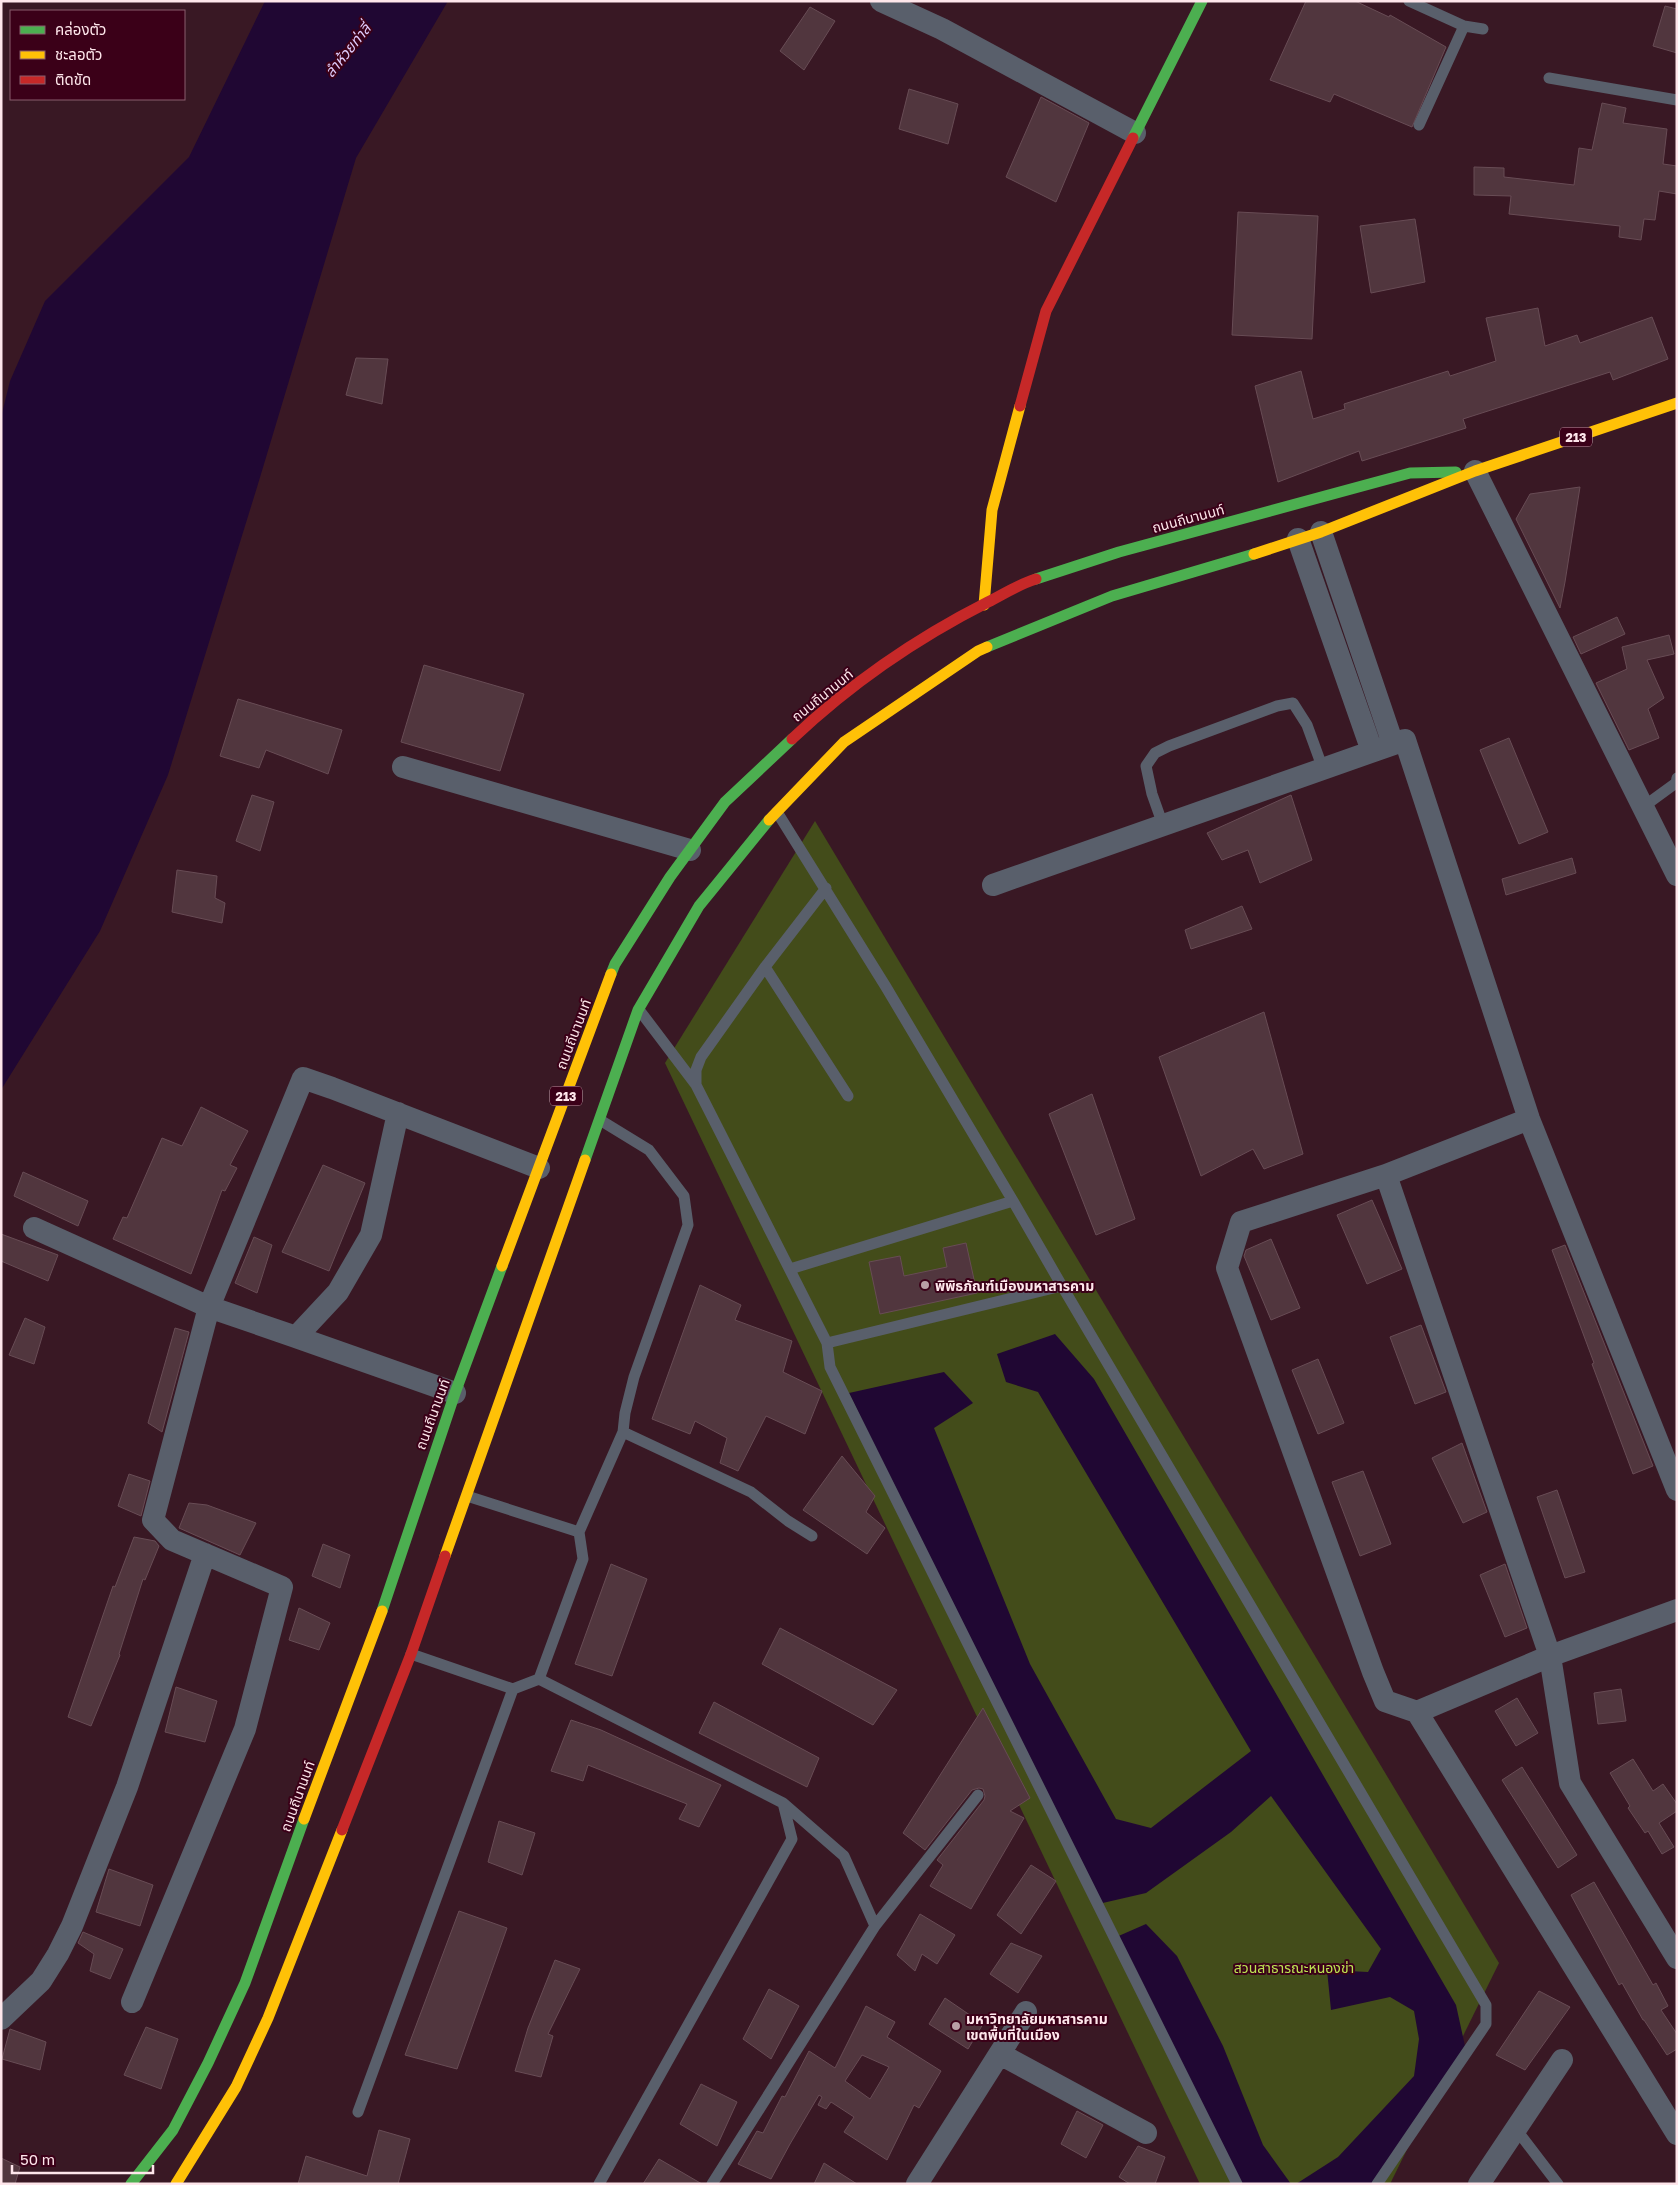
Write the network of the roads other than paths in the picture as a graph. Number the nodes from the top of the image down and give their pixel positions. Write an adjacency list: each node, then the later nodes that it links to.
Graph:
1 (881, 1): 9 (street)
2 (1202, 1): 9 (main road)
3 (1409, 1): 4 (lane)
4 (1464, 26): 5 (lane); 8 (lane)
5 (1483, 29)
6 (1550, 78): 7 (lane)
7 (1677, 100)
8 (1419, 125)
9 (1135, 133): 14 (main road)
10 (1677, 403): 11 (main road, ถนนถีนานนท์ / 213)
11 (1475, 472): 12 (main road, ถนนถีนานนท์ / 213); 14 (main road, ถนนถีนานนท์ / 213); 20 (street)
12 (1321, 532): 13 (main road, ถนนถีนานนท์ / 213); 15 (street)
13 (1298, 539): 16 (street); 21 (main road, ถนนถีนานนท์ / 213)
14 (984, 605): 23 (main road, ถนนถีนานนท์ / 213)
15 (1394, 744): 16 (street); 32 (street)
16 (1372, 751): 18 (street)
17 (404, 767): 23 (street)
18 (1324, 769): 22 (street); 22 (lane)
19 (1677, 778): 20 (lane)
20 (1643, 807): 24 (street)
21 (777, 812): 26 (lane); 28 (main road, ถนนถีนานนท์ / 213)
22 (1163, 826): 25 (street)
23 (690, 850): 34 (main road, ถนนถีนานนท์ / 213)
24 (1677, 874)
25 (993, 885)
26 (826, 888): 27 (lane); 36 (lane)
27 (765, 968): 29 (lane); 30 (lane)
28 (638, 1010): 29 (lane); 33 (main road, ถนนถีนานนท์ / 213)
29 (696, 1084): 38 (lane)
30 (848, 1096)
31 (398, 1113): 34 (street); 40 (street); 41 (street)
32 (1529, 1119): 35 (street); 45 (street)
33 (600, 1120): 44 (lane); 46 (main road, ถนนถีนานนท์ / 213)
34 (539, 1168): 43 (main road, ถนนถีนานนท์ / 213)
35 (1386, 1175): 52 (street); 55 (street)
36 (1013, 1201): 38 (lane); 39 (lane)
37 (34, 1228): 40 (street)
38 (790, 1268): 42 (lane)
39 (1062, 1286): 42 (lane); 75 (lane)
40 (209, 1307): 41 (street); 49 (street)
41 (296, 1337): 43 (street)
42 (827, 1343): 74 (lane)
43 (455, 1393): 69 (main road, ถนนถีนานนท์ / 213)
44 (623, 1432): 47 (lane); 48 (lane)
45 (1677, 1490)
46 (467, 1496): 47 (lane); 51 (main road, ถนนถีนานนท์ / 213)
47 (579, 1532): 53 (lane)
48 (812, 1536)
49 (205, 1554): 60 (street); 62 (street)
50 (1677, 1610): 52 (street)
51 (407, 1652): 54 (lane); 70 (main road, ถนนถีนานนท์ / 213)
52 (1550, 1656): 55 (street); 59 (street)
53 (539, 1679): 54 (lane); 57 (lane)
54 (513, 1689): 65 (lane)
55 (1417, 1712): 68 (street)
56 (978, 1795): 58 (lane)
57 (783, 1803): 58 (lane); 71 (lane)
58 (875, 1926): 72 (lane)
59 (1677, 1958)
60 (132, 2002)
61 (1026, 2012): 63 (street)
62 (1, 2019)
63 (1000, 2054): 67 (street); 73 (street)
64 (1562, 2060): 66 (street)
65 (358, 2112)
66 (1516, 2129): 76 (street); 77 (lane)
67 (1146, 2133)
68 (1677, 2134)
69 (131, 2184)
70 (176, 2184)
71 (599, 2184)
72 (712, 2184)
73 (918, 2184)
74 (1237, 2184)
75 (1377, 2184)
76 (1479, 2184)
77 (1558, 2184)

